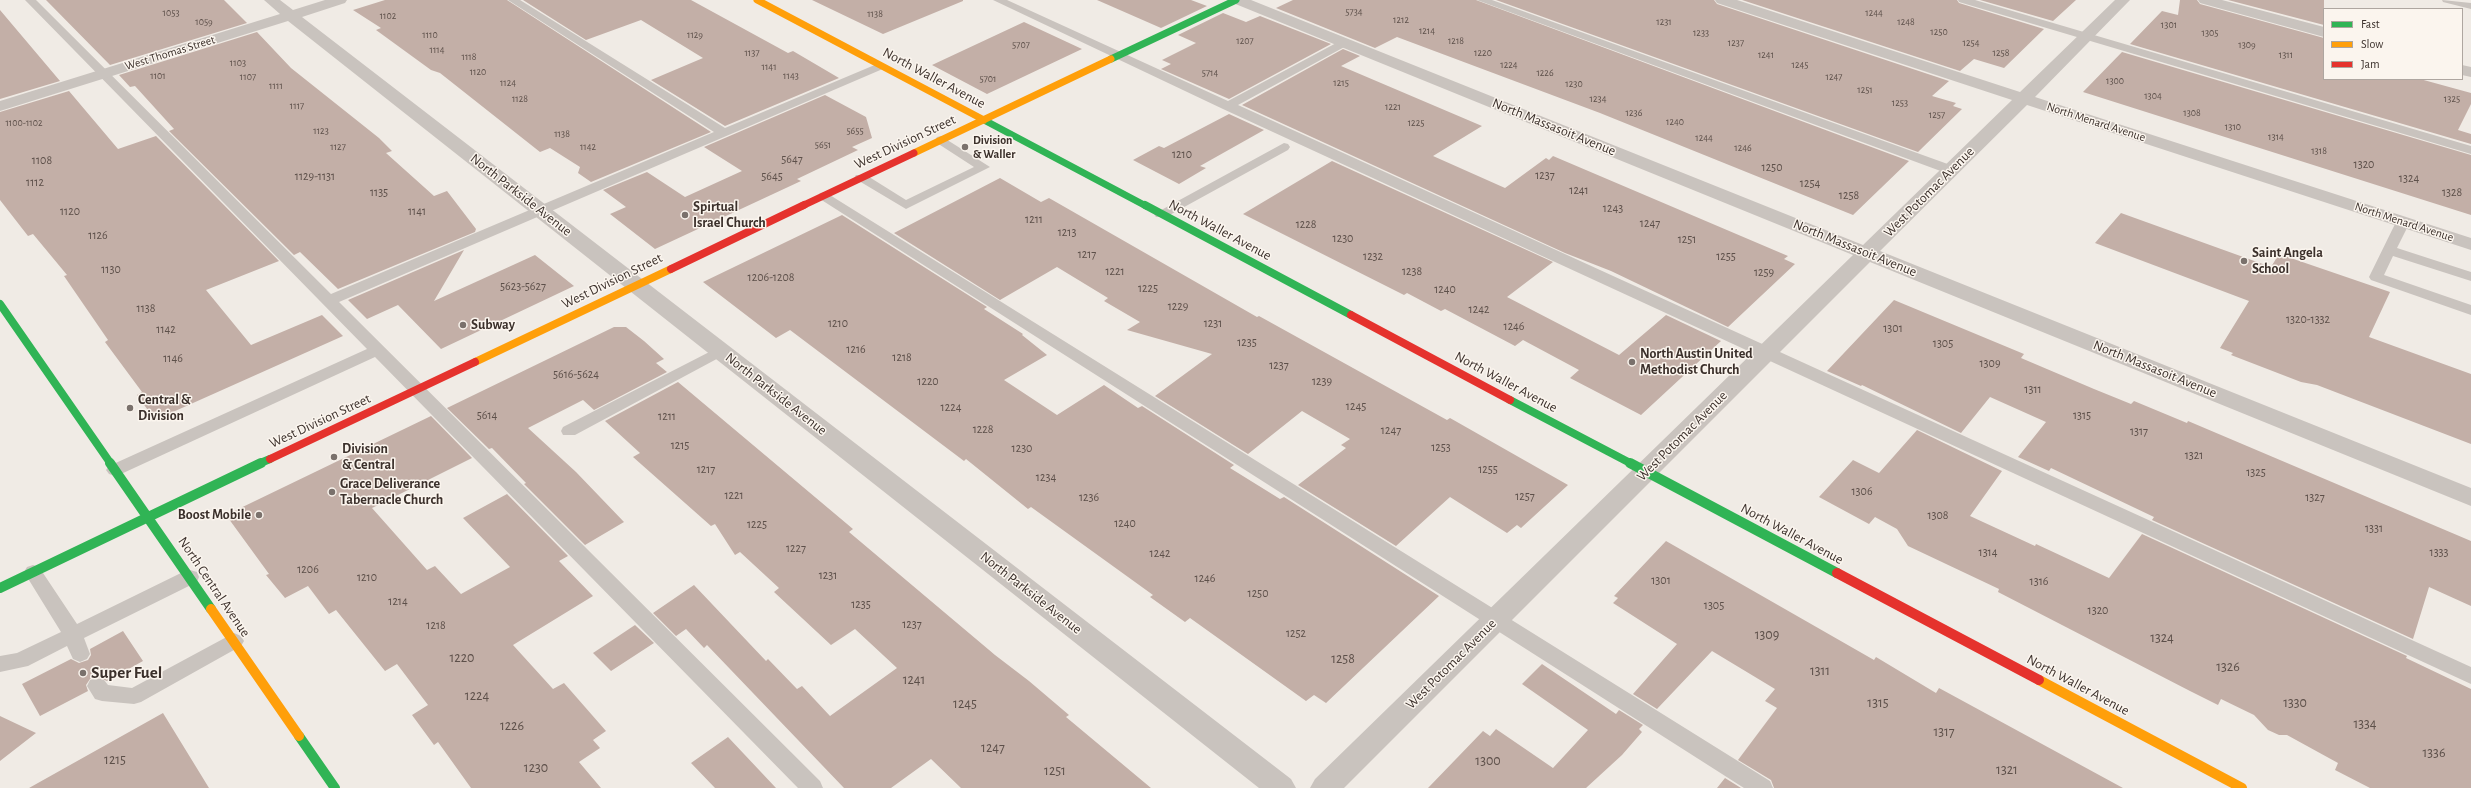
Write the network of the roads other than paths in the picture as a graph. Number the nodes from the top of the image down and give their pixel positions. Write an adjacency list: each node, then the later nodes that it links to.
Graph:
1 (30, 0): 21 (lane)
2 (271, 0): 15 (street, North Parkside Avenue)
3 (340, 0): 15 (street, West Thomas Street)
4 (513, 0): 26 (lane)
5 (757, 0): 20 (street, North Waller Avenue)
6 (998, 0): 19 (lane)
7 (1237, 0): 18 (street, North Massasoit Avenue); 19 (street, West Division Street)
8 (1482, 0): 30 (lane)
9 (1722, 0): 22 (street, North Menard Avenue)
10 (1963, 0): 17 (lane)
11 (2123, 0): 17 (street, West Potomac Avenue)
12 (2205, 0): 16 (street)
13 (2446, 0): 14 (lane)
14 (2471, 6)
15 (291, 15): 21 (street, West Thomas Street); 33 (street, North Parkside Avenue)
16 (2323, 32)
17 (2086, 36): 22 (street, West Potomac Avenue); 29 (lane)
18 (1344, 43): 24 (lane); 38 (street, North Massasoit Avenue)
19 (1118, 56): 24 (lane); 25 (street, West Division Street)
20 (881, 66): 25 (street, North Waller Avenue); 26 (lane)
21 (102, 74): 23 (street, West Thomas Street); 41 (lane)
22 (2024, 98): 30 (street, West Potomac Avenue); 35 (street, North Menard Avenue)
23 (0, 106)
24 (1227, 106): 46 (lane)
25 (983, 120): 27 (street, West Division Street); 34 (street, North Waller Avenue)
26 (724, 133): 33 (lane)
27 (941, 140): 31 (street, West Division Street); 31 (lane)
28 (1284, 146): 34 (lane)
29 (2471, 150)
30 (1952, 170): 38 (street, West Potomac Avenue)
31 (861, 178): 32 (street, West Division Street)
32 (825, 196): 40 (street, West Division Street); 56 (lane)
33 (541, 211): 40 (street, North Parkside Avenue); 41 (lane)
34 (1161, 214): 50 (street, North Waller Avenue)
35 (2403, 222): 36 (street, North Menard Avenue); 37 (lane)
36 (2471, 244)
37 (2390, 250): 39 (lane); 43 (lane)
38 (1867, 253): 46 (street, West Potomac Avenue); 51 (street, North Massasoit Avenue)
39 (2471, 277)
40 (637, 285): 45 (street, North Parkside Avenue); 47 (street, West Division Street)
41 (328, 301): 44 (lane)
42 (0, 304): 49 (street, North Central Avenue)
43 (2471, 310)
44 (378, 350): 47 (lane); 49 (lane)
45 (720, 351): 48 (lane); 65 (street, North Parkside Avenue)
46 (1767, 352): 50 (street, West Potomac Avenue); 61 (lane)
47 (417, 390): 52 (street, West Division Street); 64 (lane)
48 (569, 431)
49 (115, 470): 52 (street, North Central Avenue)
50 (1646, 472): 56 (street, West Potomac Avenue); 68 (street, North Waller Avenue)
51 (2471, 497)
52 (149, 517): 53 (street, West Division Street); 54 (street, North Central Avenue)
53 (33, 572): 55 (street, West Division Street); 57 (lane)
54 (190, 576): 57 (lane); 58 (street, North Central Avenue)
55 (0, 588)
56 (1495, 620): 66 (street, West Potomac Avenue); 67 (lane)
57 (73, 634): 59 (lane); 60 (lane)
58 (234, 641): 62 (lane); 63 (street, North Central Avenue)
59 (80, 654)
60 (0, 664)
61 (2471, 676)
62 (97, 686)
63 (335, 788)
64 (812, 788)
65 (1281, 788)
66 (1325, 788)
67 (1762, 788)
68 (2242, 788)

